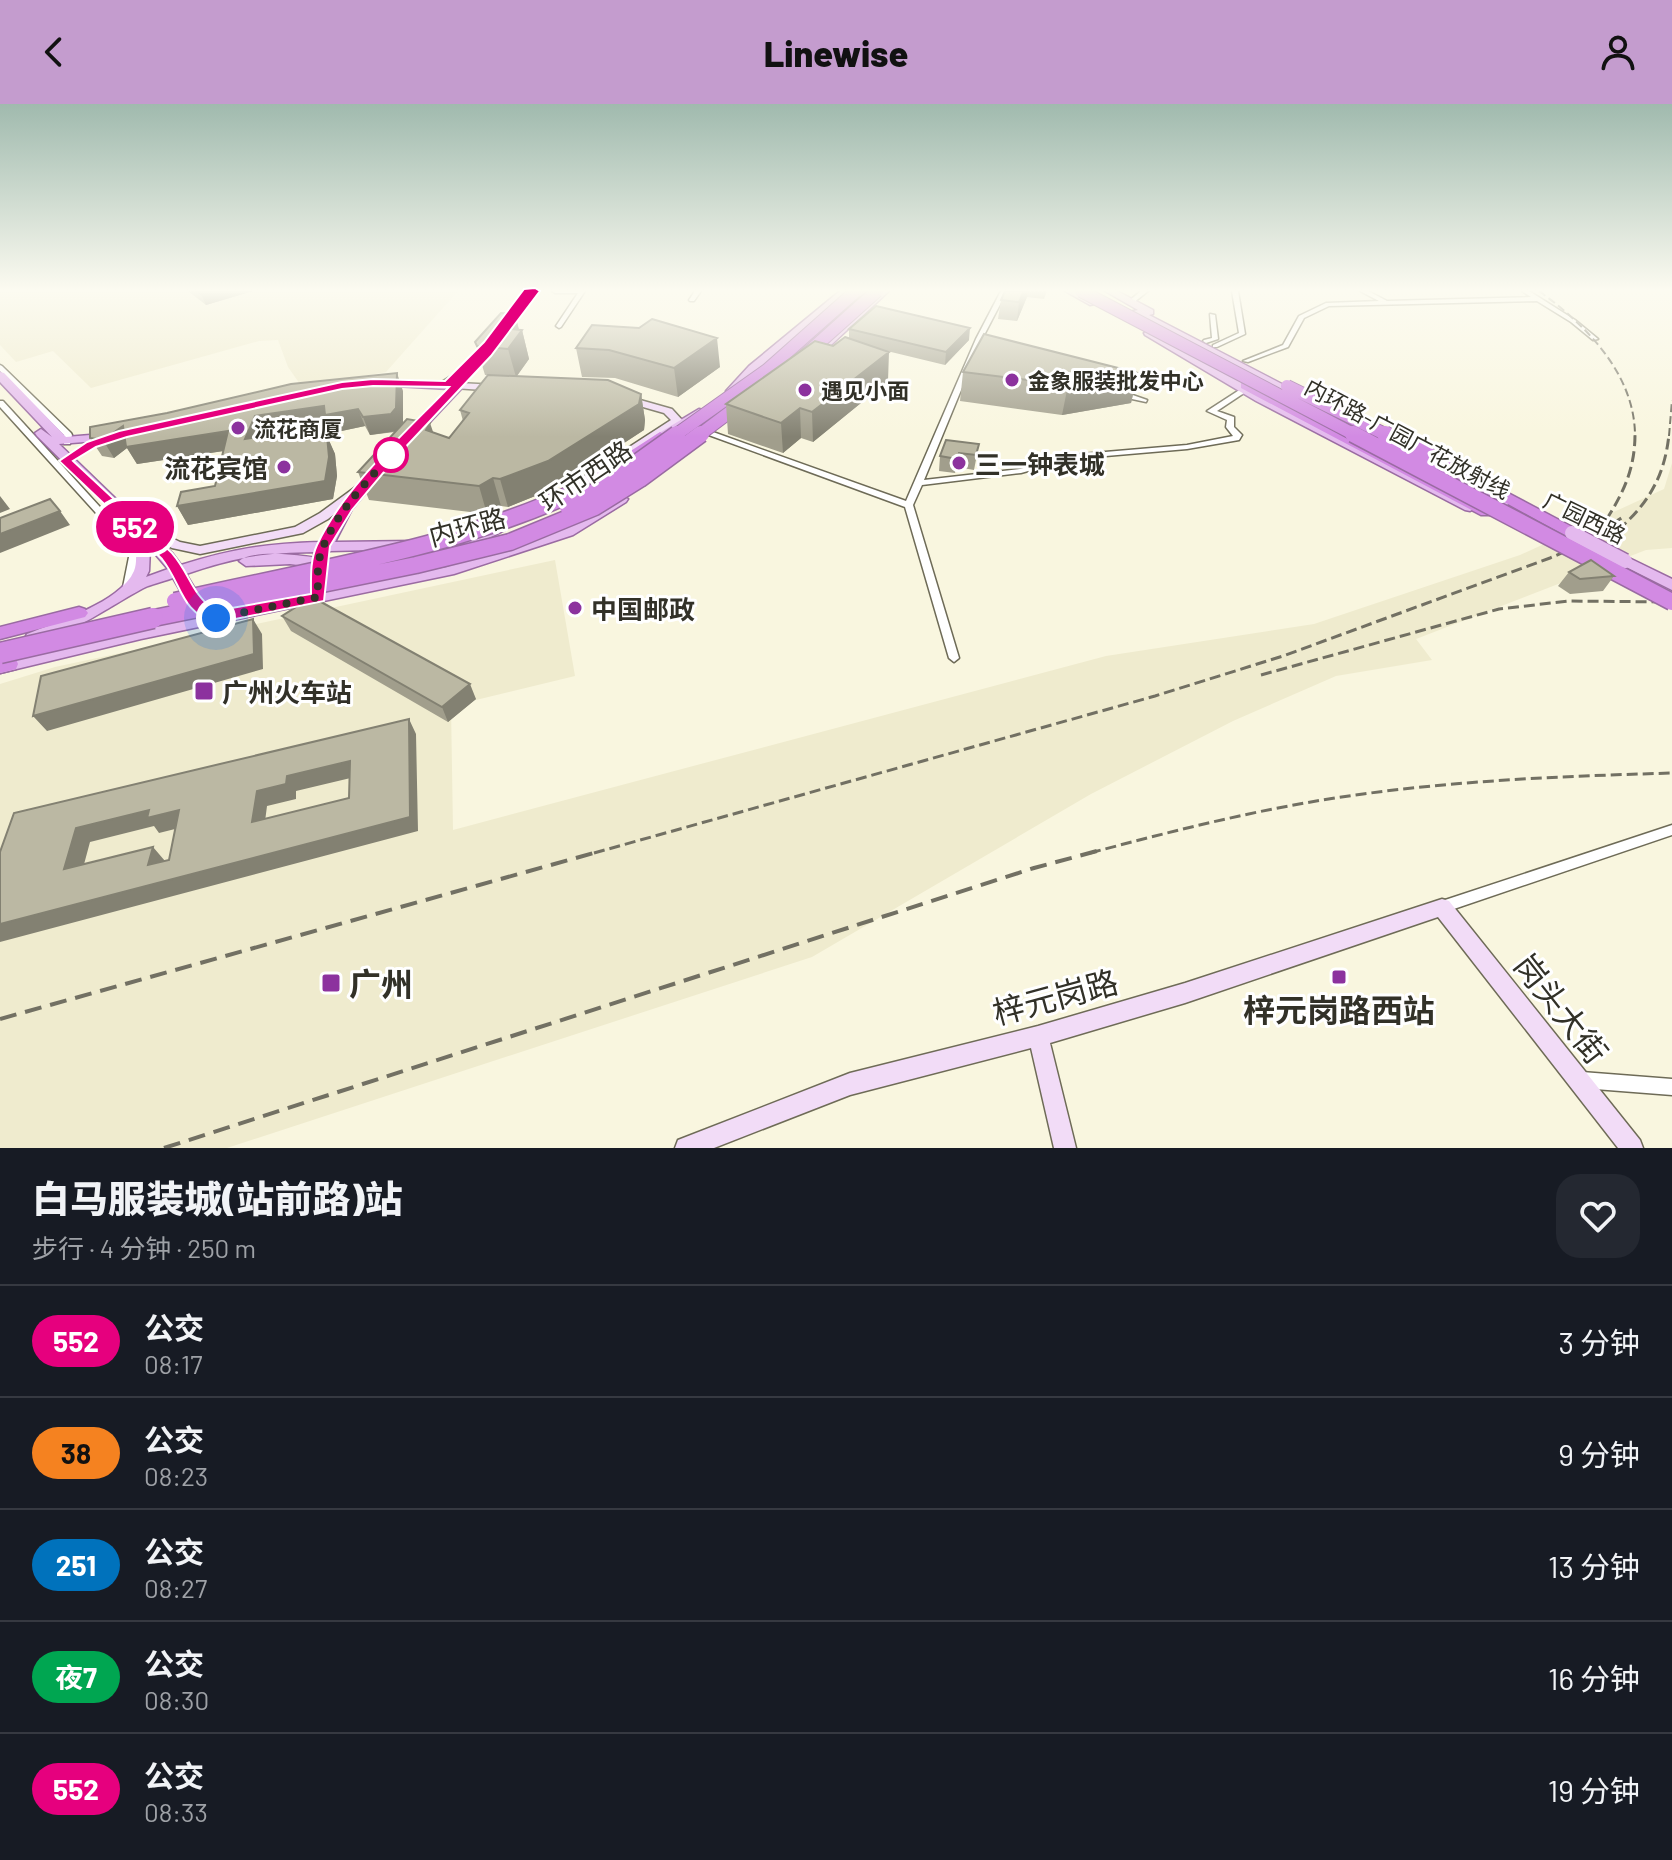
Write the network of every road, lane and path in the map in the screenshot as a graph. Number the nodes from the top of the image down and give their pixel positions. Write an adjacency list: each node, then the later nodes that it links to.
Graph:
1 (491, 340): 29 (street)
2 (499, 340): 30 (street)
3 (795, 340): 44 (highway, bridge)
4 (798, 340): 37 (main road, 环市西路)
5 (811, 340): 37 (highway, bridge)
6 (813, 340): 49 (main road, 环市西路)
7 (818, 340): 81 (highway, 内环路, bridge)
8 (827, 340): 33 (main road)
9 (980, 340): 22 (street)
10 (1163, 340): 27 (main road)
11 (1170, 340): 31 (main road, 广园西路)
12 (1180, 340): 57 (highway, bridge)
13 (1190, 340): 74 (highway, 内环路-广园广花放射线, bridge)
14 (1193, 340): 43 (main road, 广园西路)
15 (1199, 340): 21 (main road)
16 (1199, 340): 21 (highway, 内环路-广园广花放射线, bridge)
17 (1199, 340): 21 (highway)
18 (1214, 340): 21 (street)
19 (1223, 340): 21 (street)
20 (1289, 340): 24 (street)
21 (1208, 344): 24 (highway, 内环路-广园广花放射线)
22 (973, 355): 23 (street); 52 (street)
23 (987, 358)
24 (1239, 362): 43 (main road); 59 (highway, bridge); 71 (highway, 内环路-广园广花放射线, bridge)
25 (0, 367): 42 (street)
26 (0, 375): 42 (main road)
27 (1223, 376): 31 (main road); 34 (main road)
28 (373, 383): 29 (main road)
29 (442, 386): 30 (main road)
30 (458, 386): 32 (street); 51 (main road)
31 (1260, 388): 57 (main road, 广园西路)
32 (509, 389)
33 (769, 389)
34 (1244, 389): 52 (street); 57 (main road)
35 (0, 390): 46 (main road)
36 (1114, 392): 40 (street)
37 (736, 394): 44 (main road, 环市西路); 49 (highway)
38 (615, 397): 45 (street)
39 (757, 398): 47 (main road)
40 (1143, 400)
41 (0, 403): 46 (street)
42 (36, 408): 50 (main road)
43 (1325, 409): 59 (main road, 广园西路)
44 (705, 412): 45 (main road); 58 (main road, 环市西路); 73 (highway, 内环路, bridge)
45 (676, 425): 48 (main road); 56 (street)
46 (34, 433): 50 (main road); 53 (street)
47 (710, 434): 54 (street); 58 (main road)
48 (660, 436): 73 (highway, bridge)
49 (672, 447): 58 (main road, 环市西路)
50 (66, 461): 53 (main road)
51 (369, 480): 55 (street); 61 (main road)
52 (919, 483): 54 (street)
53 (87, 489): 55 (main road); 70 (street)
54 (909, 505): 80 (street)
55 (131, 523): 60 (main road)
56 (520, 523): 58 (main road, 环市西路); 61 (main road, 环市西路)
57 (1512, 523): 74 (main road, 广园西路, bridge)
58 (550, 526): 62 (main road); 67 (main road, 环市西路)
59 (1572, 533): 68 (main road, 广园西路, bridge)
60 (143, 534): 66 (main road); 70 (main road)
61 (323, 546): 63 (main road); 66 (main road)
62 (446, 556): 64 (main road); 67 (main road)
63 (319, 562): 65 (main road); 66 (main road); 72 (main road)
64 (418, 562): 65 (main road); 69 (main road)
65 (376, 566): 69 (main road)
66 (178, 569): 70 (main road); 76 (main road)
67 (404, 580): 69 (main road, 环市西路)
68 (1672, 585)
69 (376, 586): 72 (main road, 环市西路)
70 (127, 589): 75 (main road); 78 (main road); 79 (main road)
71 (1672, 594)
72 (318, 597): 76 (main road, 环市西路)
73 (174, 601): 78 (highway, 内环路)
74 (1672, 605)
75 (79, 613): 78 (highway); 79 (main road)
76 (216, 618): 77 (main road, 环市西路)
77 (141, 633): 79 (main road); 81 (main road, 环市西路)
78 (0, 635)
79 (21, 643): 81 (main road)
80 (954, 658)
81 (1, 660)
82 (1672, 830): 83 (street)
83 (1442, 907): 84 (street, 梓元岗路); 85 (street, 岗头大街)
84 (1038, 1036): 87 (street, 梓元岗路); 88 (street)
85 (1577, 1079): 86 (street); 89 (street, 岗头大街)
86 (1672, 1087)
87 (686, 1148)
88 (1065, 1148)
89 (1632, 1148)

